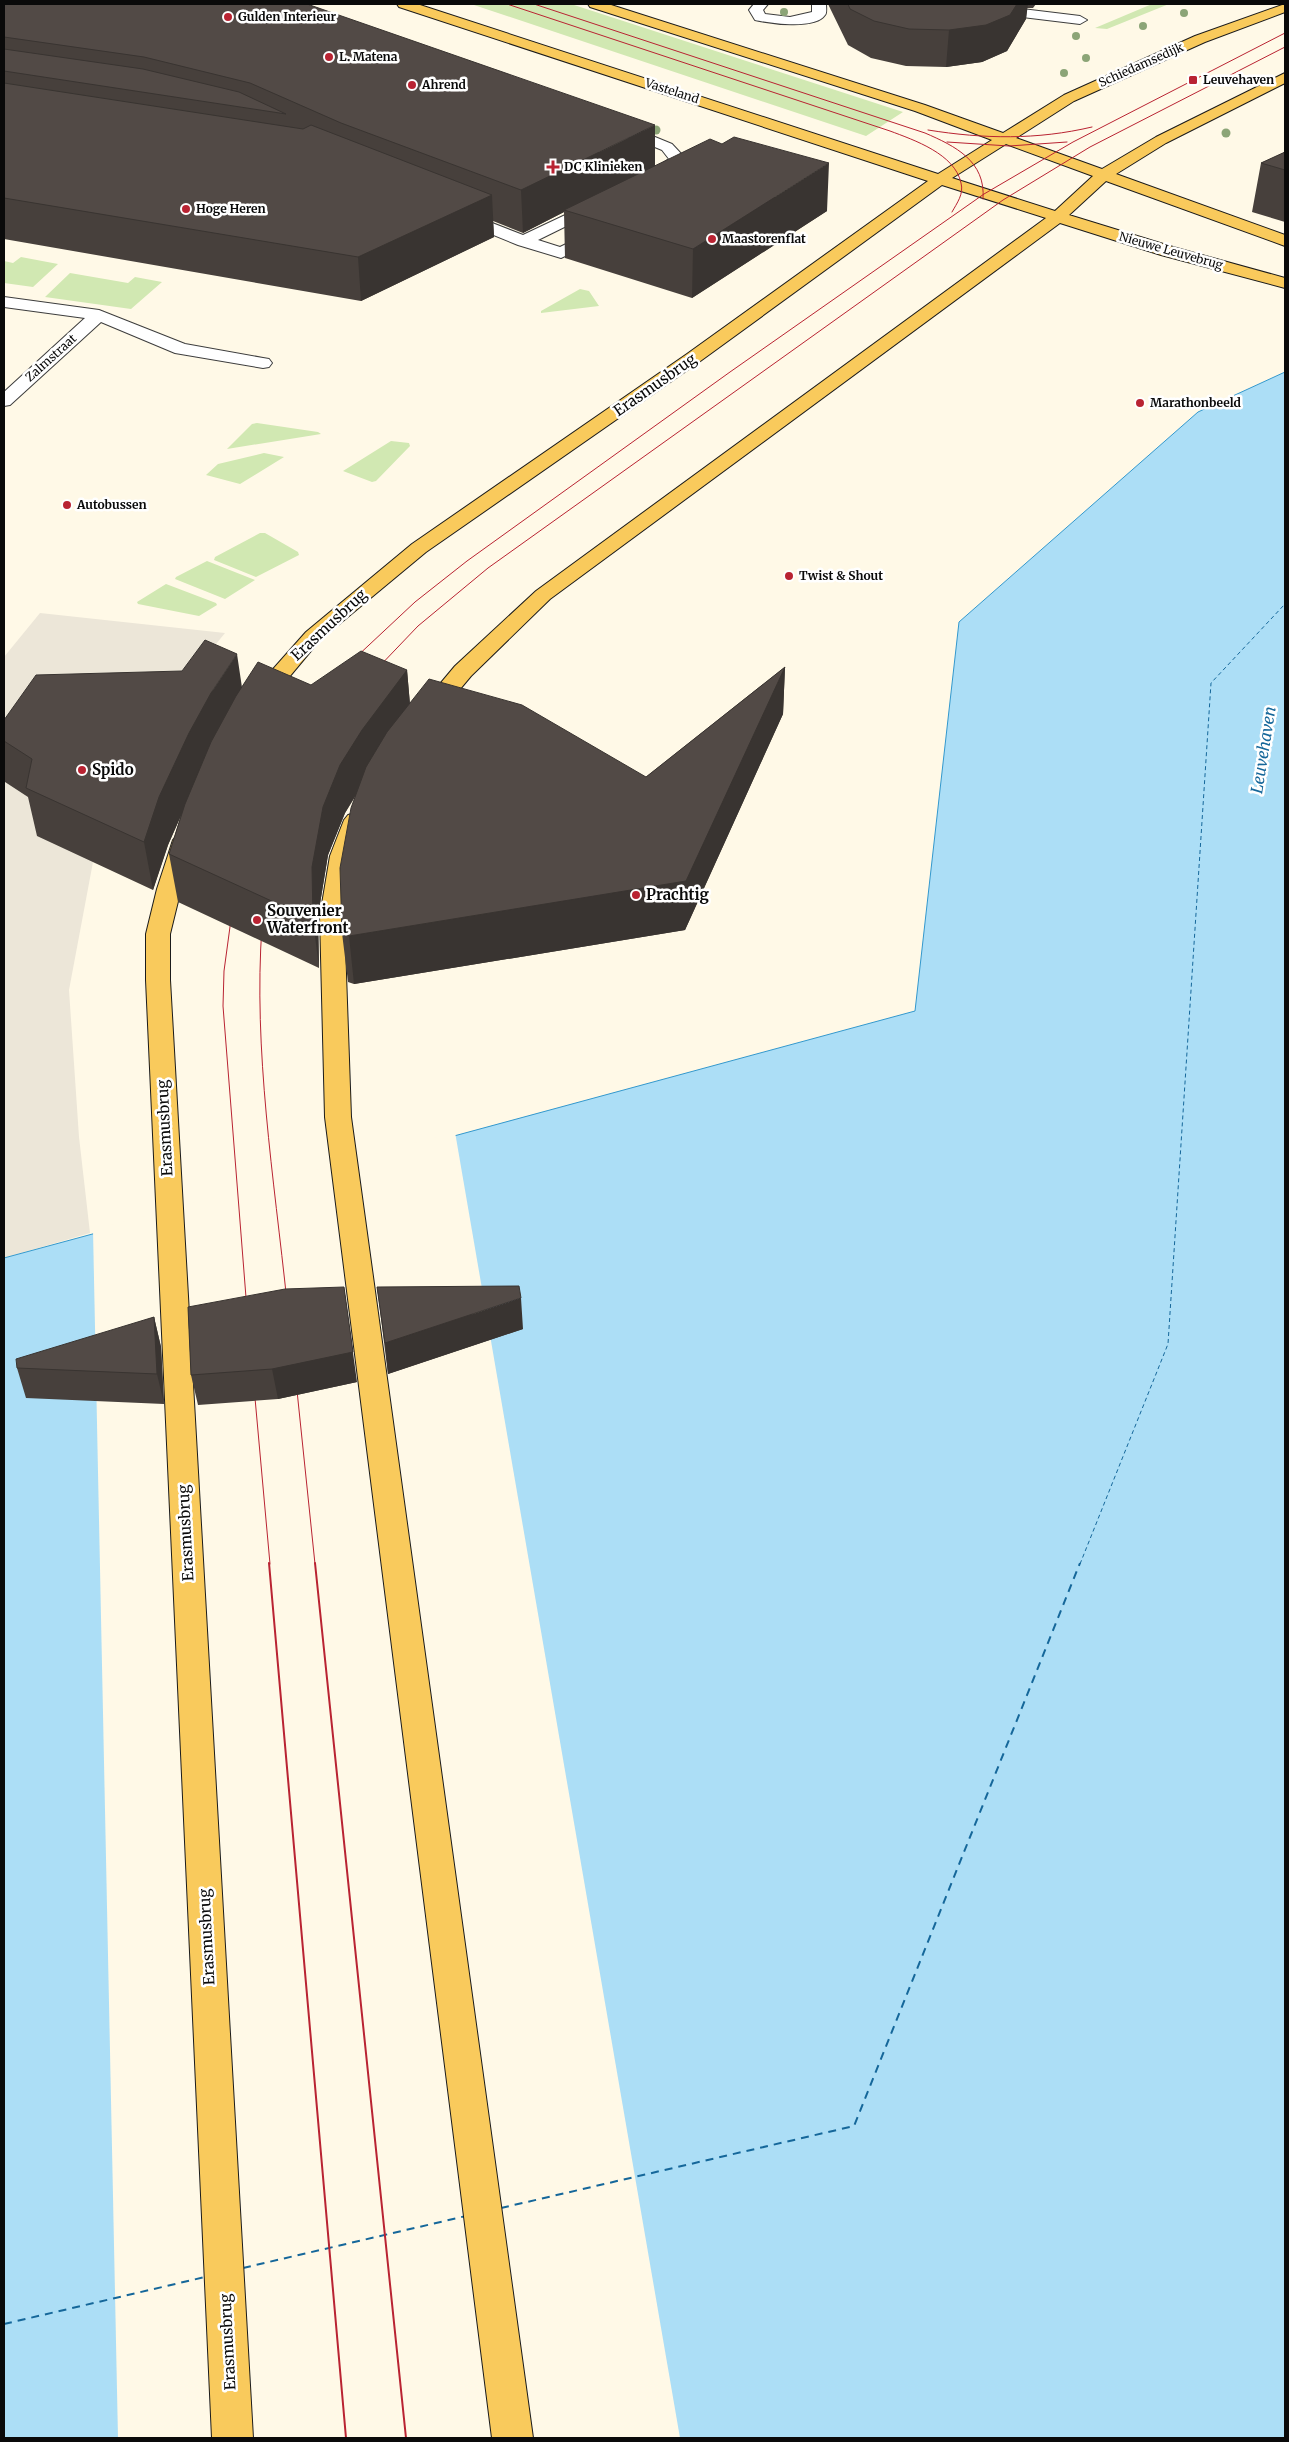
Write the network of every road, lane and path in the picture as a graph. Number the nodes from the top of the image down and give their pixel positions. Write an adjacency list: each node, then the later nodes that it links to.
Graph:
1 (404, 4): 12 (main road, Vasteland)
2 (595, 4): 10 (main road)
3 (762, 4): 4 (street)
4 (819, 4)
5 (947, 4): 7 (street)
6 (1285, 7): 10 (main road, Schiedamsedijk)
7 (1080, 20)
8 (1285, 77): 11 (main road)
9 (604, 122): 13 (street)
10 (1004, 138): 11 (main road); 12 (main road, Schiedamsedijk)
11 (1103, 175): 16 (main road); 19 (main road)
12 (940, 178): 16 (main road, Vasteland); 25 (main road, Erasmusbrug)
13 (635, 185)
14 (610, 198): 18 (street)
15 (444, 210): 18 (street)
16 (1058, 217): 20 (main road, Nieuwe Leuvebrug); 26 (main road)
17 (612, 227): 18 (street)
18 (524, 241)
19 (1285, 241)
20 (1285, 282)
21 (4, 302): 22 (street)
22 (99, 315): 23 (street); 24 (street, Zalmstraat)
23 (263, 363)
24 (4, 400)
25 (242, 724)
26 (413, 732)
27 (366, 800): 30 (main road)
28 (192, 818): 29 (main road, Erasmusbrug)
29 (233, 2438)
30 (513, 2438)

